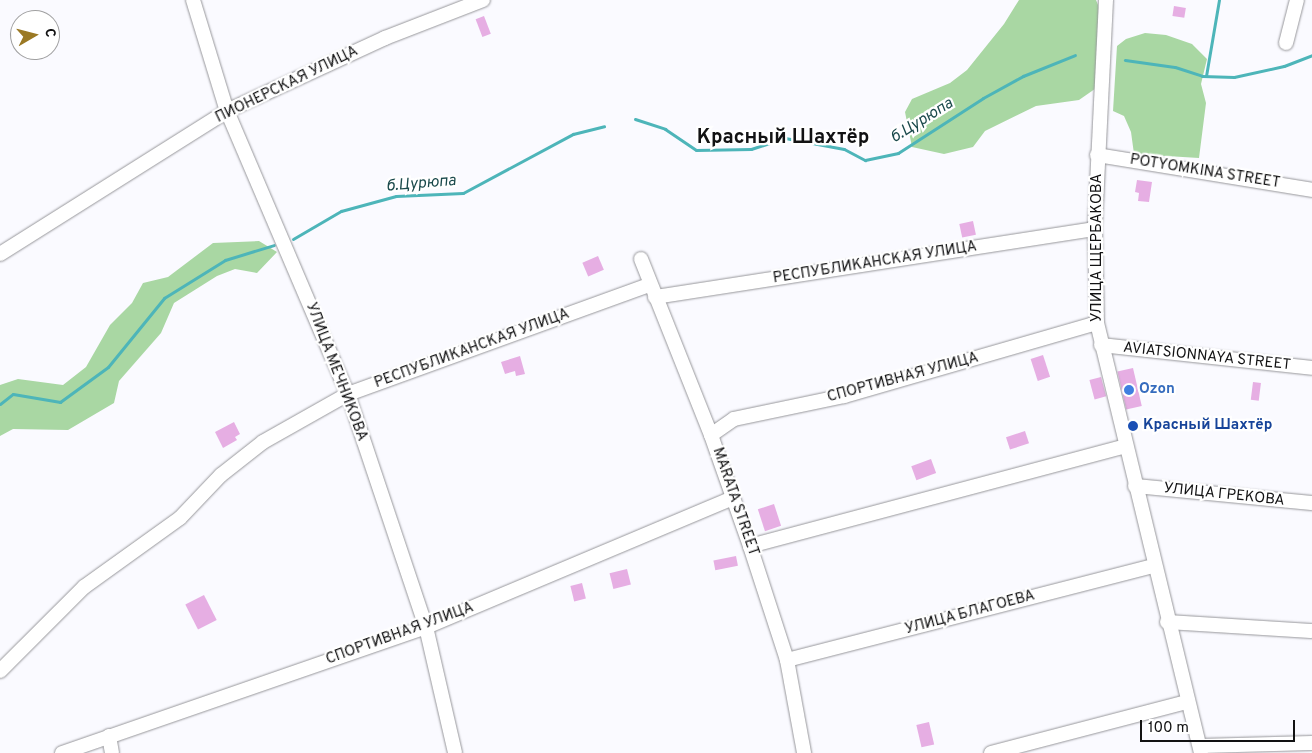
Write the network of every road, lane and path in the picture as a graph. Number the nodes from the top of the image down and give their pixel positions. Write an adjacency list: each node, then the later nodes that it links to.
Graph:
1 (193, 0): 6 (street, УЛИЦА МЕЧНИКОВА)
2 (484, 0): 6 (street, ПИОНЕРСКАЯ УЛИЦА)
3 (1106, 0): 7 (street, УЛИЦА ЩЕРБАКОВА)
4 (1297, 0): 5 (street)
5 (1286, 43)
6 (227, 110): 10 (street, ПИОНЕРСКАЯ УЛИЦА); 16 (street, УЛИЦА МЕЧНИКОВА)
7 (1097, 155): 8 (street, POTYOMKINA STREET); 9 (street, УЛИЦА ЩЕРБАКОВА)
8 (1312, 190)
9 (1095, 229): 12 (street, РЕСПУБЛИКАНСКАЯ УЛИЦА); 13 (street, УЛИЦА ЩЕРБАКОВА)
10 (0, 254)
11 (641, 259): 12 (street, MARATA STREET)
12 (652, 291): 16 (street, РЕСПУБЛИКАНСКАЯ УЛИЦА); 17 (street, MARATA STREET)
13 (1097, 323): 14 (street, УЛИЦА ЩЕРБАКОВА); 17 (street, СПОРТИВНАЯ УЛИЦА)
14 (1101, 345): 15 (street, AVIATSIONNAYA STREET); 18 (street, УЛИЦА ЩЕРБАКОВА)
15 (1312, 368)
16 (348, 394): 25 (street, УЛИЦА МЕЧНИКОВА); 28 (street, РЕСПУБЛИКАНСКАЯ УЛИЦА)
17 (711, 435): 20 (street, MARATA STREET)
18 (1124, 446): 19 (street, УЛИЦА ЩЕРБАКОВА); 22 (street)
19 (1135, 486): 21 (street, УЛИЦА ГРЕКОВА); 23 (street, УЛИЦА ЩЕРБАКОВА)
20 (731, 499): 22 (street, MARATA STREET); 25 (street, СПОРТИВНАЯ УЛИЦА)
21 (1312, 503)
22 (750, 546): 27 (street, MARATA STREET)
23 (1153, 566): 24 (street, УЛИЦА ЩЕРБАКОВА); 27 (street, УЛИЦА БЛАГОЕВА)
24 (1167, 622): 26 (street); 29 (street, УЛИЦА ЩЕРБАКОВА)
25 (426, 627): 30 (street, СПОРТИВНАЯ УЛИЦА); 35 (street, УЛИЦА МЕЧНИКОВА)
26 (1312, 631)
27 (787, 660): 36 (street, MARATA STREET)
28 (0, 671)
29 (1187, 702): 32 (street, УЛИЦА ЩЕРБАКОВА); 37 (street)
30 (109, 736): 33 (street, СПОРТИВНАЯ УЛИЦА); 34 (street)
31 (1312, 743): 32 (street)
32 (1200, 750)
33 (62, 753)
34 (112, 753)
35 (455, 753)
36 (804, 753)
37 (991, 753)

